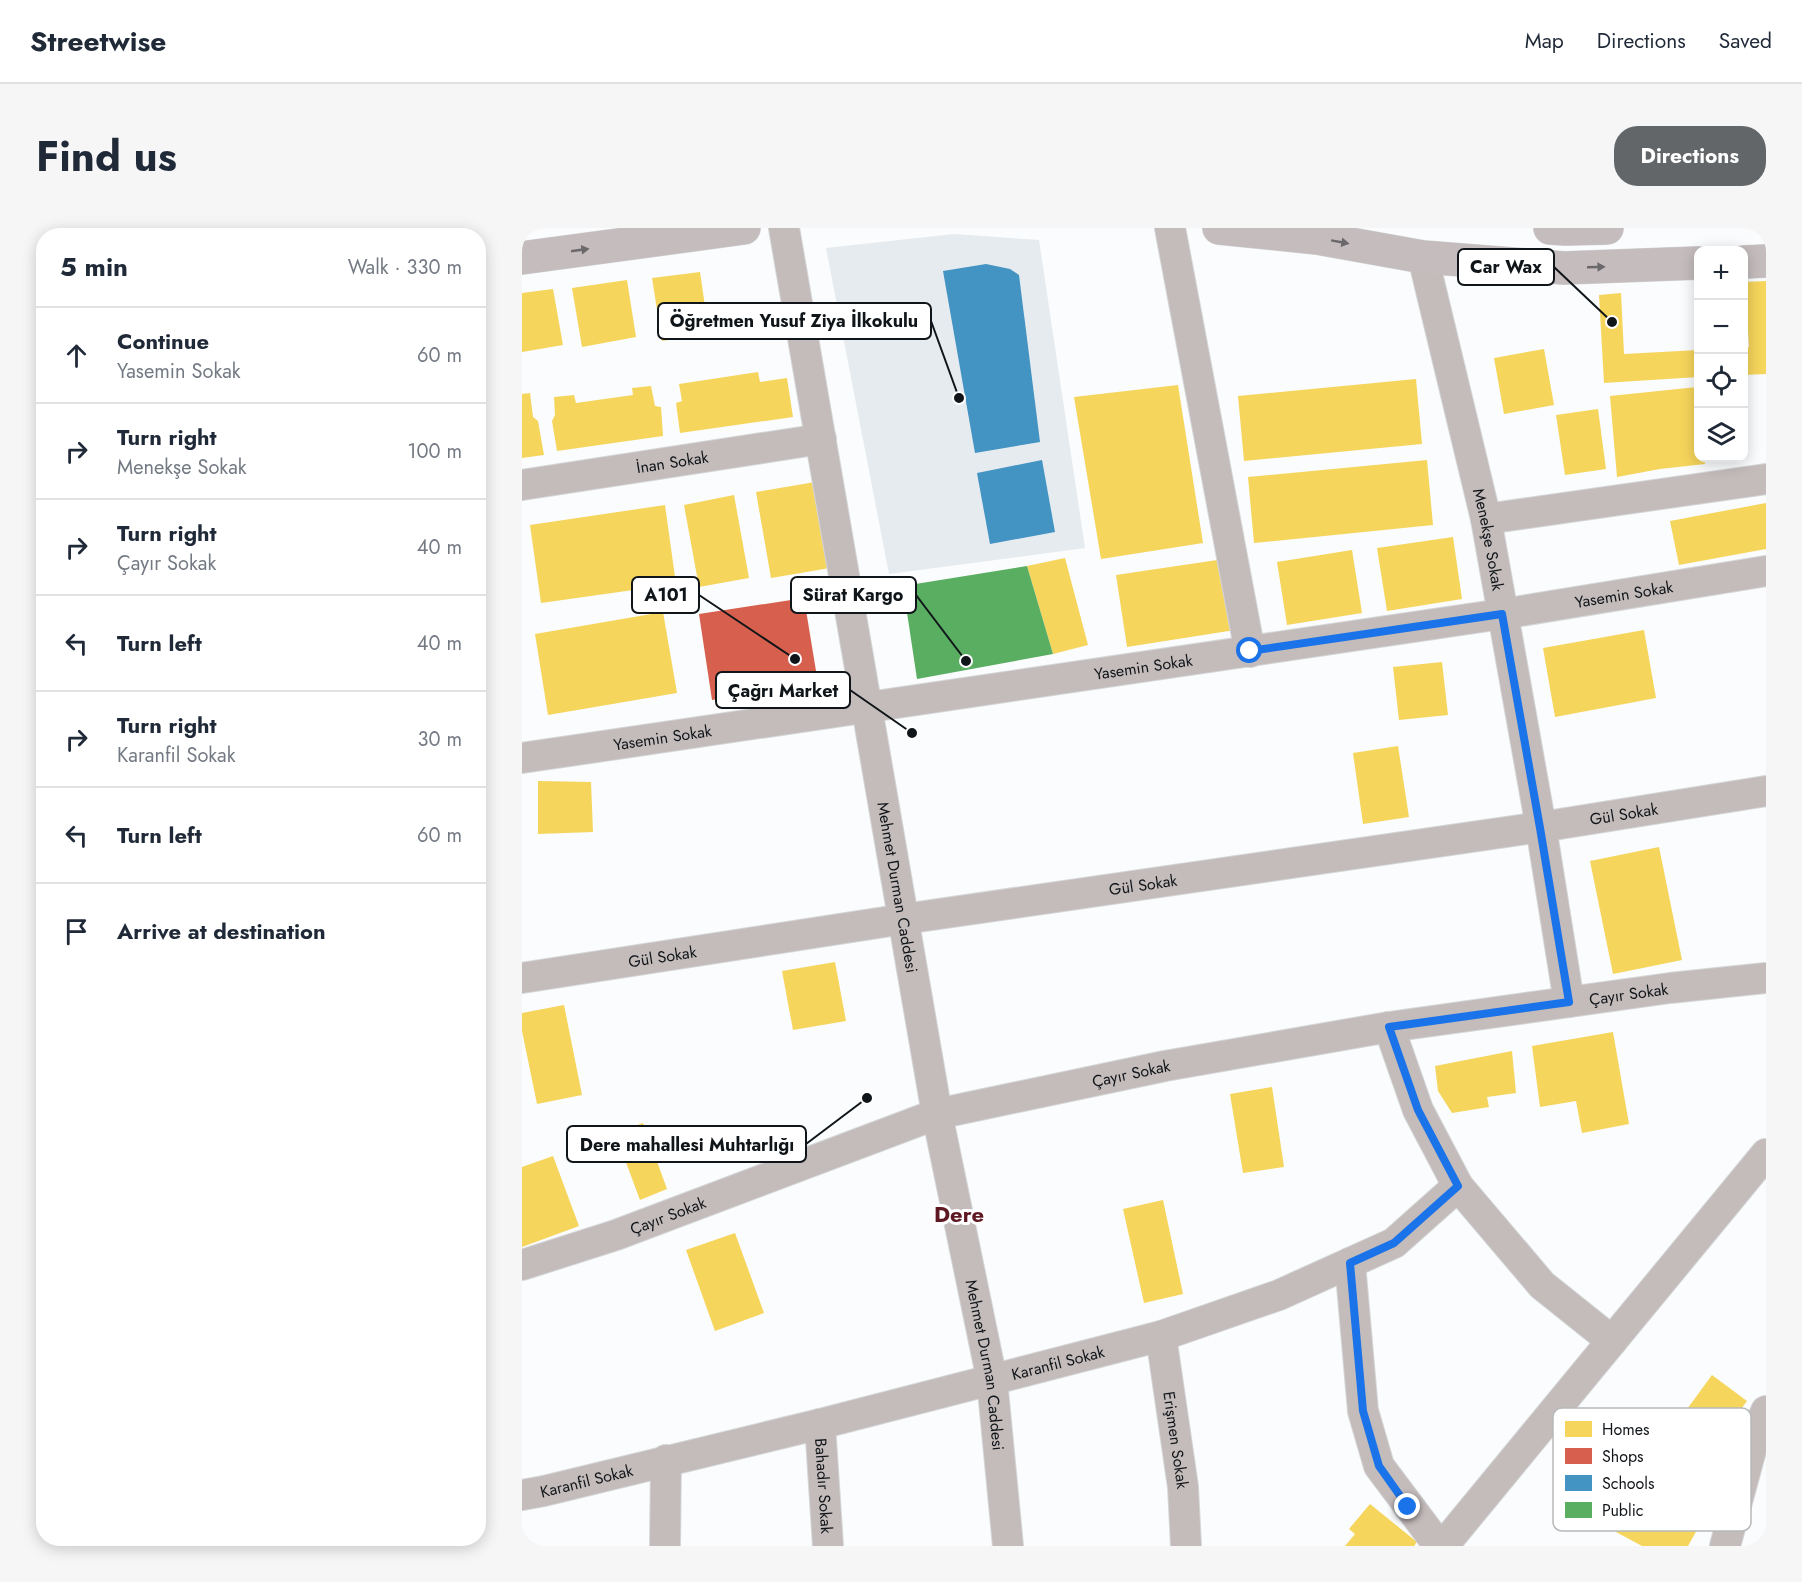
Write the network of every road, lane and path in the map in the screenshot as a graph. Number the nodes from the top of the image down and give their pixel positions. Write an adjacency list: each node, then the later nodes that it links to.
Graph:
1 (744, 228): 8 (main road, one-way to 1)
2 (784, 228): 12 (street, Mehmet Durman Caddesi)
3 (1170, 228): 18 (street)
4 (1219, 228): 7 (main road, one-way to 7)
5 (1550, 228): 6 (main road)
6 (1607, 228)
7 (1424, 256): 11 (main road, one-way to 11); 15 (street, Menekşe Sokak)
8 (522, 258)
9 (1766, 261): 10 (main road)
10 (1748, 262)
11 (1694, 263)
12 (821, 439): 14 (street, İnan Sokak); 19 (street, Mehmet Durman Caddesi)
13 (1766, 479): 15 (street)
14 (522, 485)
15 (1486, 519): 17 (street, Menekşe Sokak)
16 (1766, 571): 17 (street, Yasemin Sokak)
17 (1502, 614): 18 (street, Yasemin Sokak); 22 (street, Menekşe Sokak)
18 (1250, 651): 19 (street, Yasemin Sokak)
19 (868, 708): 20 (street, Yasemin Sokak); 23 (street, Mehmet Durman Caddesi)
20 (522, 758)
21 (1766, 791): 22 (street, Gül Sokak)
22 (1540, 828): 23 (street, Gül Sokak); 26 (street, Menekşe Sokak)
23 (904, 919): 24 (street, Gül Sokak); 28 (street, Mehmet Durman Caddesi)
24 (522, 978)
25 (1766, 978): 26 (street, Çayır Sokak)
26 (1569, 1002): 27 (street, Çayır Sokak)
27 (1389, 1027): 28 (street, Çayır Sokak); 30 (street)
28 (937, 1114): 32 (street, Çayır Sokak); 35 (street, Mehmet Durman Caddesi)
29 (1766, 1154): 34 (street)
30 (1458, 1186): 31 (street, Karanfil Sokak); 34 (street)
31 (1350, 1263): 33 (street, Karanfil Sokak); 48 (street)
32 (522, 1265)
33 (1161, 1336): 35 (street, Karanfil Sokak); 47 (street, Erişmen Sokak)
34 (1612, 1341): 36 (street)
35 (992, 1380): 39 (street, Karanfil Sokak); 46 (street, Mehmet Durman Caddesi)
36 (1556, 1408)
37 (1766, 1411): 40 (street)
38 (1553, 1412): 48 (street)
39 (820, 1424): 41 (street, Karanfil Sokak); 45 (street, Bahadır Sokak)
40 (1751, 1450)
41 (666, 1460): 42 (street, Karanfil Sokak); 44 (street)
42 (522, 1495)
43 (1729, 1531): 49 (street)
44 (665, 1546)
45 (828, 1546)
46 (1008, 1546)
47 (1186, 1546)
48 (1441, 1546)
49 (1725, 1546)

